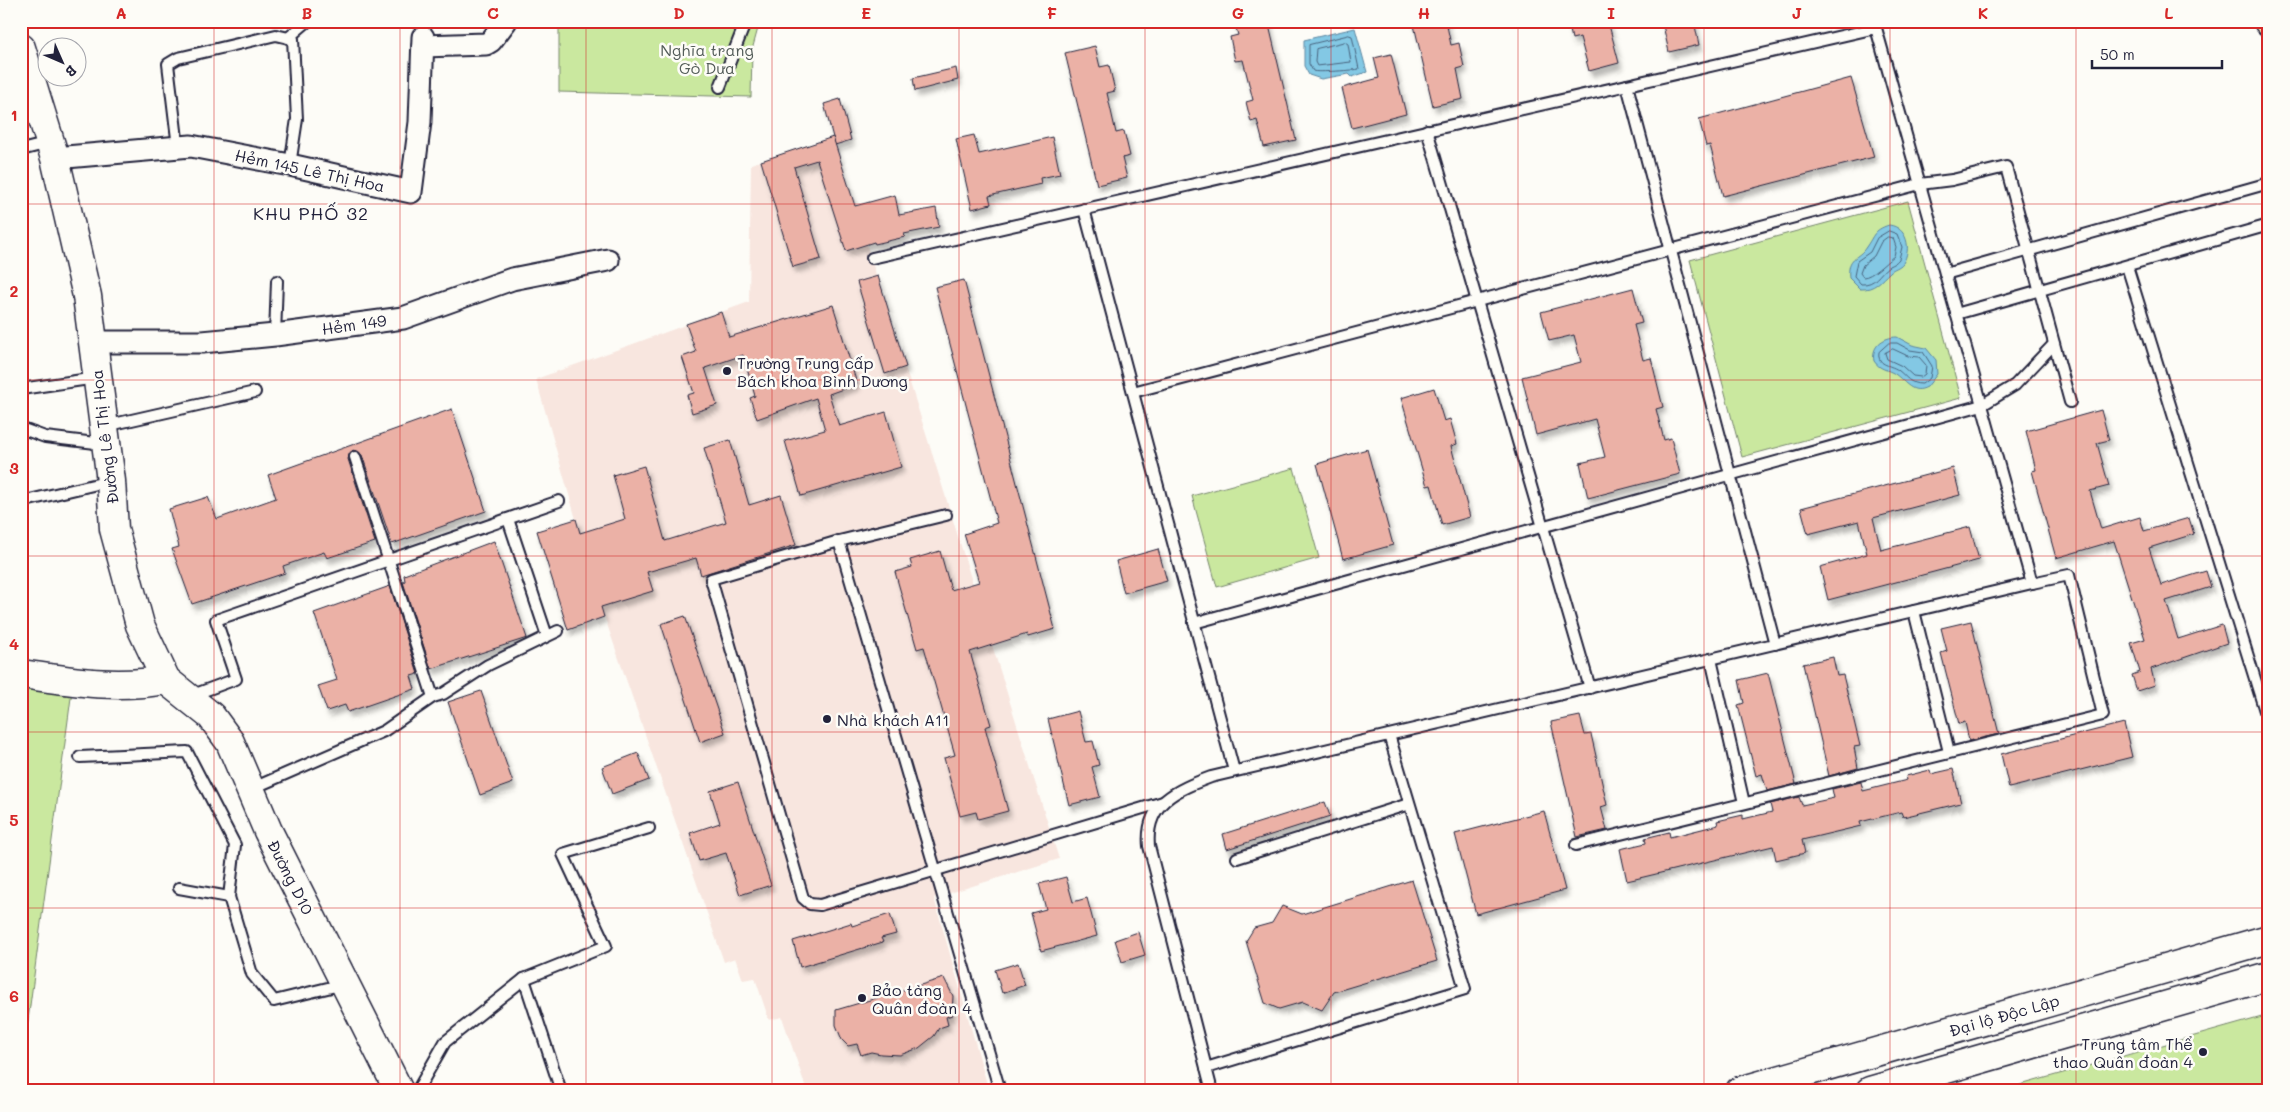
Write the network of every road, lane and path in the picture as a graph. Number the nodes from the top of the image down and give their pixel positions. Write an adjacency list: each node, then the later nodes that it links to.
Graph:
1 (308, 21): 4 (lane)
2 (506, 21): 12 (street, Hẻm 145 Lê Thị Hoa)
3 (746, 21): 7 (lane)
4 (288, 38): 9 (lane); 12 (lane)
5 (21, 48): 11 (street, Đường Lê Thị Hoa)
6 (1627, 85): 8 (lane); 14 (lane); 17 (lane)
7 (720, 87)
8 (1427, 130): 15 (lane); 25 (lane)
9 (178, 147): 11 (street, Hẻm 145 Lê Thị Hoa); 12 (street, Hẻm 145 Lê Thị Hoa)
10 (21, 150): 11 (lane)
11 (52, 151): 28 (street, Đường Lê Thị Hoa)
12 (290, 165)
13 (2269, 183): 18 (lane)
14 (1920, 184): 17 (lane); 18 (lane); 22 (lane)
15 (1084, 209): 19 (lane); 33 (lane)
16 (2269, 225): 21 (lane)
17 (1671, 250): 25 (lane); 39 (lane)
18 (2029, 250): 22 (lane); 24 (lane)
19 (872, 258)
20 (608, 260): 27 (street, Hẻm 149)
21 (2127, 266): 24 (lane); 60 (lane)
22 (1945, 274): 26 (lane)
23 (277, 280): 27 (lane)
24 (2040, 290): 26 (lane); 29 (lane)
25 (1477, 301): 33 (lane); 45 (lane)
26 (1956, 314): 35 (lane)
27 (275, 336): 28 (street, Hẻm 149)
28 (92, 342): 30 (street, Đường Lê Thị Hoa)
29 (2054, 344): 34 (lane); 35 (lane)
30 (97, 378): 31 (lane); 37 (street, Đường Lê Thị Hoa)
31 (21, 389)
32 (255, 392): 37 (lane)
33 (1133, 392): 50 (lane)
34 (2070, 402)
35 (1982, 405): 39 (lane); 48 (lane)
36 (23, 428): 37 (lane)
37 (104, 435): 40 (street, Đường Lê Thị Hoa)
38 (355, 457): 47 (lane)
39 (1730, 475): 45 (lane); 53 (lane)
40 (111, 481): 42 (lane); 56 (street, Đường Lê Thị Hoa)
41 (560, 501): 44 (lane)
42 (21, 502)
43 (946, 515): 46 (lane)
44 (508, 519): 47 (lane); 52 (lane)
45 (1543, 526): 50 (lane); 57 (lane)
46 (839, 541): 72 (lane); 72 (lane)
47 (389, 560): 58 (lane); 59 (lane)
48 (2032, 584): 49 (lane); 62 (lane)
49 (1914, 611): 53 (lane); 62 (lane)
50 (1194, 623): 64 (lane)
51 (558, 631): 52 (lane)
52 (547, 636): 59 (lane)
53 (1775, 644): 54 (lane)
54 (1710, 659): 57 (lane); 67 (lane)
55 (21, 674): 56 (street)
56 (166, 680): 58 (street, Đường D10)
57 (1590, 688): 61 (lane)
58 (189, 696): 65 (street, Đường D10)
59 (433, 697): 65 (lane)
60 (2269, 724)
61 (1389, 735): 64 (lane); 68 (lane)
62 (1949, 752): 67 (lane)
63 (80, 757): 74 (lane)
64 (1234, 771): 66 (lane)
65 (250, 789): 78 (street, Đường D10)
66 (1163, 802): 72 (lane); 79 (lane)
67 (1744, 803): 70 (lane)
68 (1409, 804): 71 (lane); 79 (lane)
69 (649, 828): 77 (lane)
70 (1576, 845)
71 (1237, 858)
72 (935, 870): 83 (lane)
73 (179, 888): 74 (lane)
74 (229, 897): 78 (lane)
75 (2269, 939): 85 (street, Đại lộ Độc Lập)
76 (2269, 976): 86 (street)
77 (524, 979): 81 (lane); 82 (lane)
78 (345, 984): 80 (street, Đường D10)
79 (1206, 1068): 84 (lane)
80 (399, 1091)
81 (417, 1091)
82 (561, 1091)
83 (1000, 1091)
84 (1212, 1091)
85 (1740, 1091)
86 (1870, 1091)

